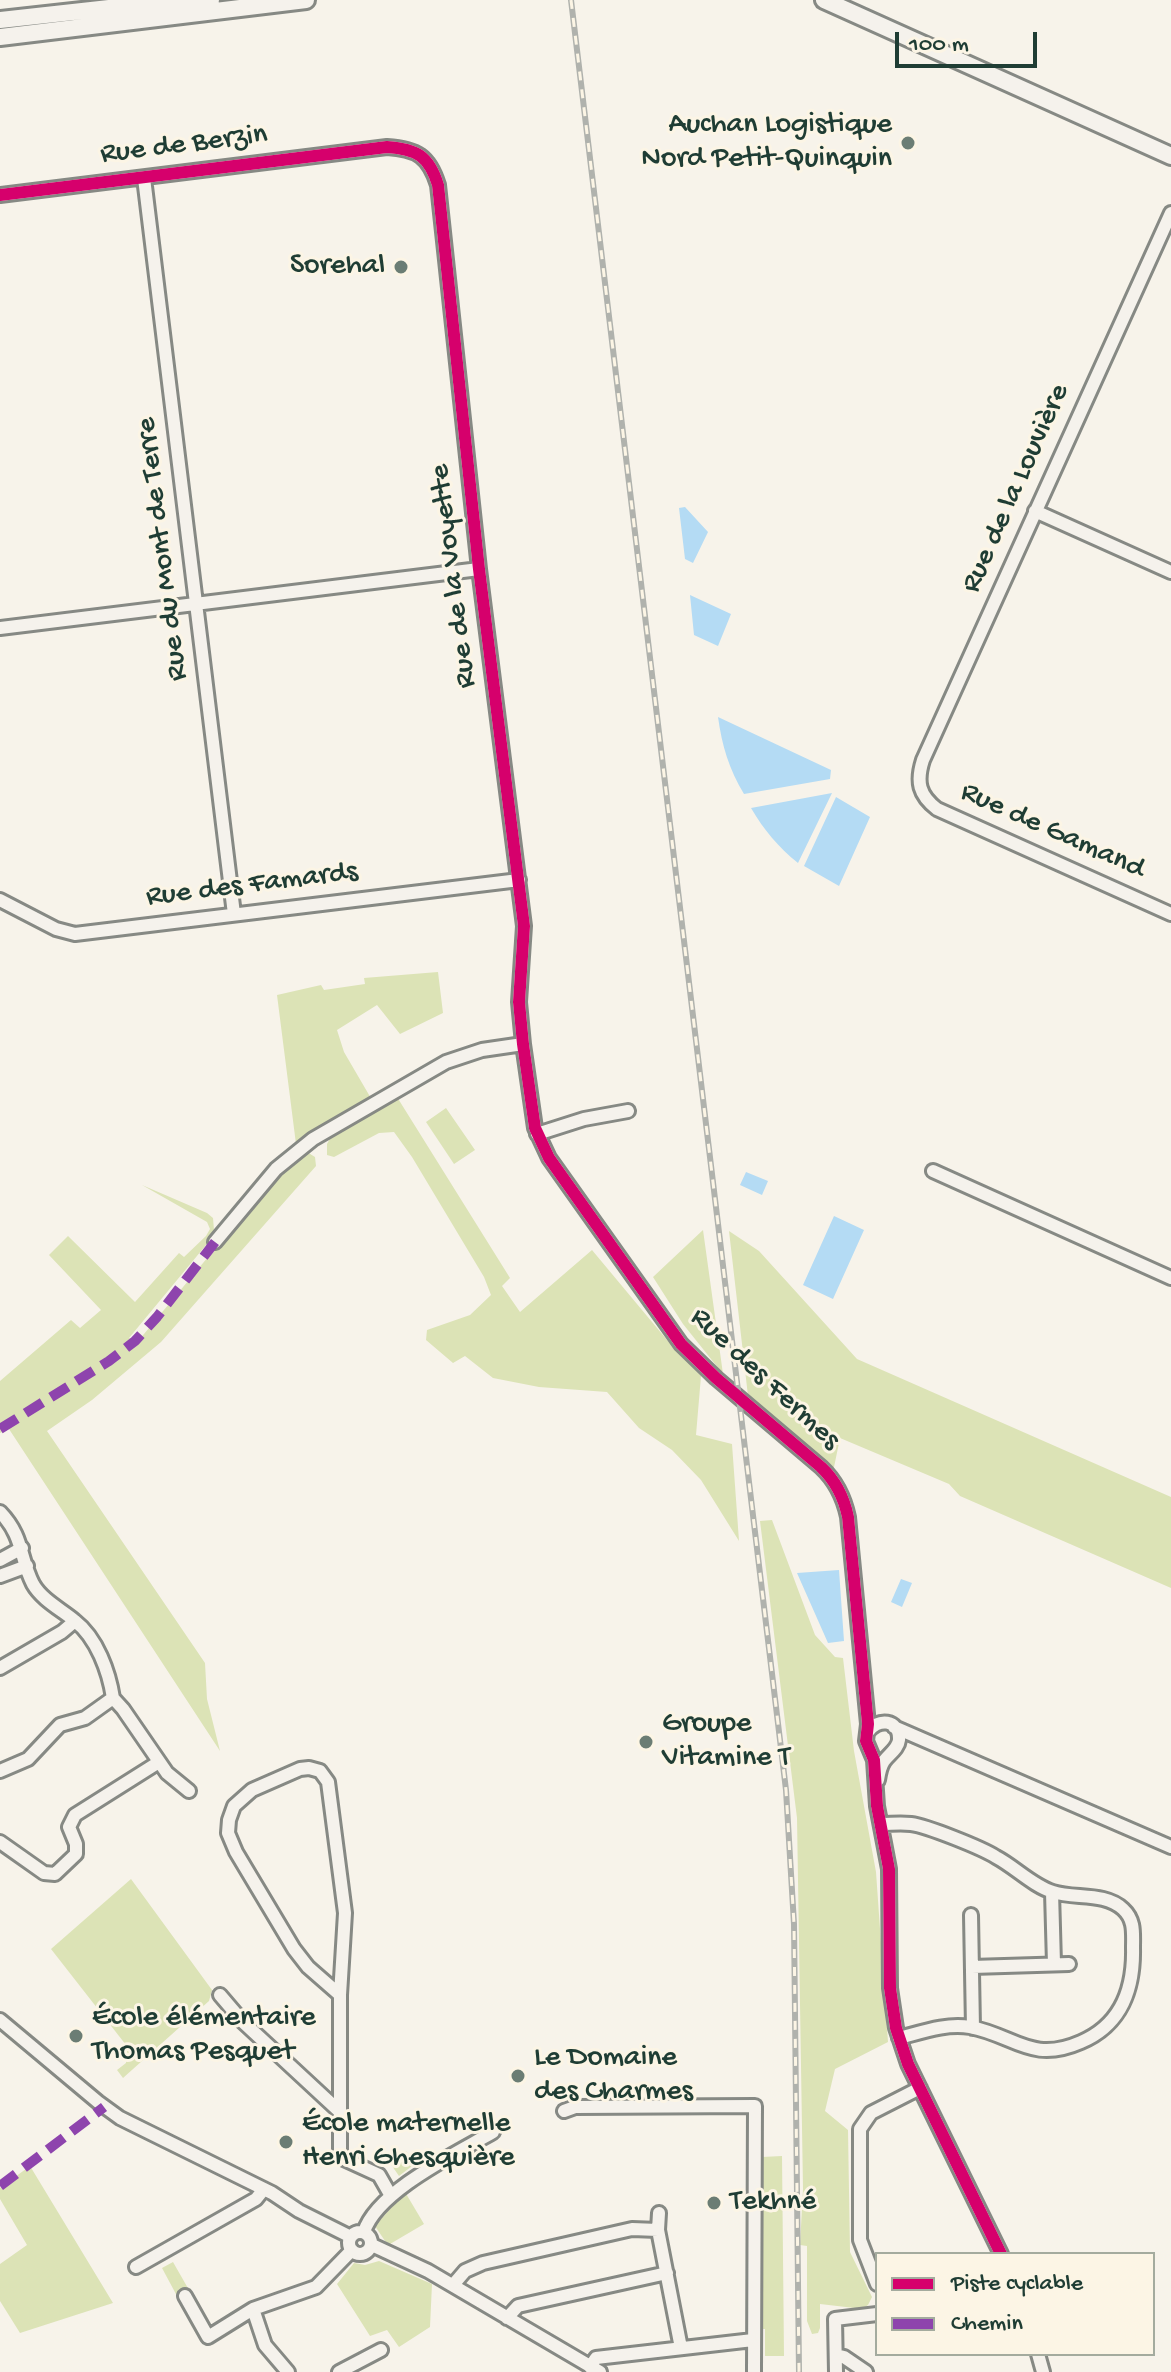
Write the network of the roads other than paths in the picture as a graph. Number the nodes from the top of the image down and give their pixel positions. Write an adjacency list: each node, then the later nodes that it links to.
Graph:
1 (211, 0): 5 (main road)
2 (306, 0): 6 (main road)
3 (824, 0): 9 (main road)
4 (847, 0): 7 (main road)
5 (0, 20)
6 (0, 37)
7 (1171, 145)
8 (375, 149): 10 (street, Rue de Berzin); 14 (street, Rue de la Voyette)
9 (1171, 156)
10 (144, 178): 11 (street, Rue de Berzin); 16 (street, Rue du Mont de Terre)
11 (0, 195)
12 (1171, 213): 13 (street, Rue de la Louvière)
13 (1035, 511): 15 (street); 18 (street, Rue de la Louvière)
14 (479, 569): 16 (street); 19 (street, Rue de la Voyette)
15 (1171, 572)
16 (197, 604): 17 (street); 21 (street, Rue du Mont de Terre)
17 (0, 628)
18 (919, 788): 22 (street, Rue de Gamand)
19 (519, 880): 21 (street, Rue des Famards); 23 (street, Rue de la Voyette)
20 (0, 900): 21 (street, Rue des Famards)
21 (234, 914)
22 (1171, 914)
23 (523, 1044): 25 (street, Rue des Fermes); 27 (street)
24 (628, 1111): 25 (street)
25 (537, 1134): 36 (street, Rue des Fermes)
26 (933, 1171): 28 (street)
27 (215, 1242)
28 (1171, 1278)
29 (0, 1512): 30 (street)
30 (22, 1548): 31 (street); 32 (street)
31 (0, 1560)
32 (27, 1566): 33 (street); 34 (street)
33 (0, 1576)
34 (75, 1621): 35 (street); 37 (street)
35 (0, 1668)
36 (864, 1694): 38 (street); 39 (street, Rue des Fermes)
37 (113, 1698): 43 (street); 44 (street)
38 (890, 1725): 39 (street); 41 (street); 42 (street)
39 (867, 1733): 40 (street)
40 (869, 1748): 42 (street); 46 (street)
41 (943, 1748): 42 (street); 49 (street)
42 (893, 1751): 46 (street)
43 (159, 1762): 45 (street); 48 (street)
44 (0, 1771)
45 (189, 1791)
46 (876, 1791): 47 (street)
47 (881, 1824): 50 (street); 59 (street)
48 (0, 1842)
49 (1171, 1847)
50 (1052, 1892): 52 (street); 58 (street)
51 (971, 1915): 54 (street)
52 (1054, 1964): 53 (street); 54 (street)
53 (1069, 1964)
54 (972, 1967): 58 (street)
55 (220, 1995): 61 (street)
56 (340, 1995): 56 (street); 61 (street)
57 (0, 2020): 64 (street)
58 (973, 2028): 59 (street)
59 (899, 2038): 60 (street)
60 (920, 2088): 71 (street); 74 (street)
61 (339, 2111): 65 (street)
62 (564, 2111): 80 (street)
63 (493, 2132): 65 (street)
64 (264, 2189): 69 (street); 72 (street)
65 (391, 2196): 68 (street)
66 (659, 2213): 67 (street)
67 (658, 2230): 73 (street); 75 (street)
68 (364, 2232): 69 (street); 70 (street)
69 (351, 2243): 70 (street); 77 (street)
70 (372, 2245): 75 (street)
71 (1000, 2252)
72 (136, 2267)
73 (667, 2273): 79 (street); 81 (street)
74 (875, 2279)
75 (453, 2285): 79 (street)
76 (185, 2296): 77 (street)
77 (253, 2309): 85 (street)
78 (875, 2314): 83 (street)
79 (507, 2318): 84 (street)
80 (753, 2340): 81 (street); 87 (street)
81 (681, 2348): 84 (street)
82 (381, 2350): 86 (street)
83 (836, 2355): 88 (street); 89 (street)
84 (595, 2369)
85 (288, 2372)
86 (339, 2372)
87 (754, 2372)
88 (836, 2372)
89 (866, 2372)

